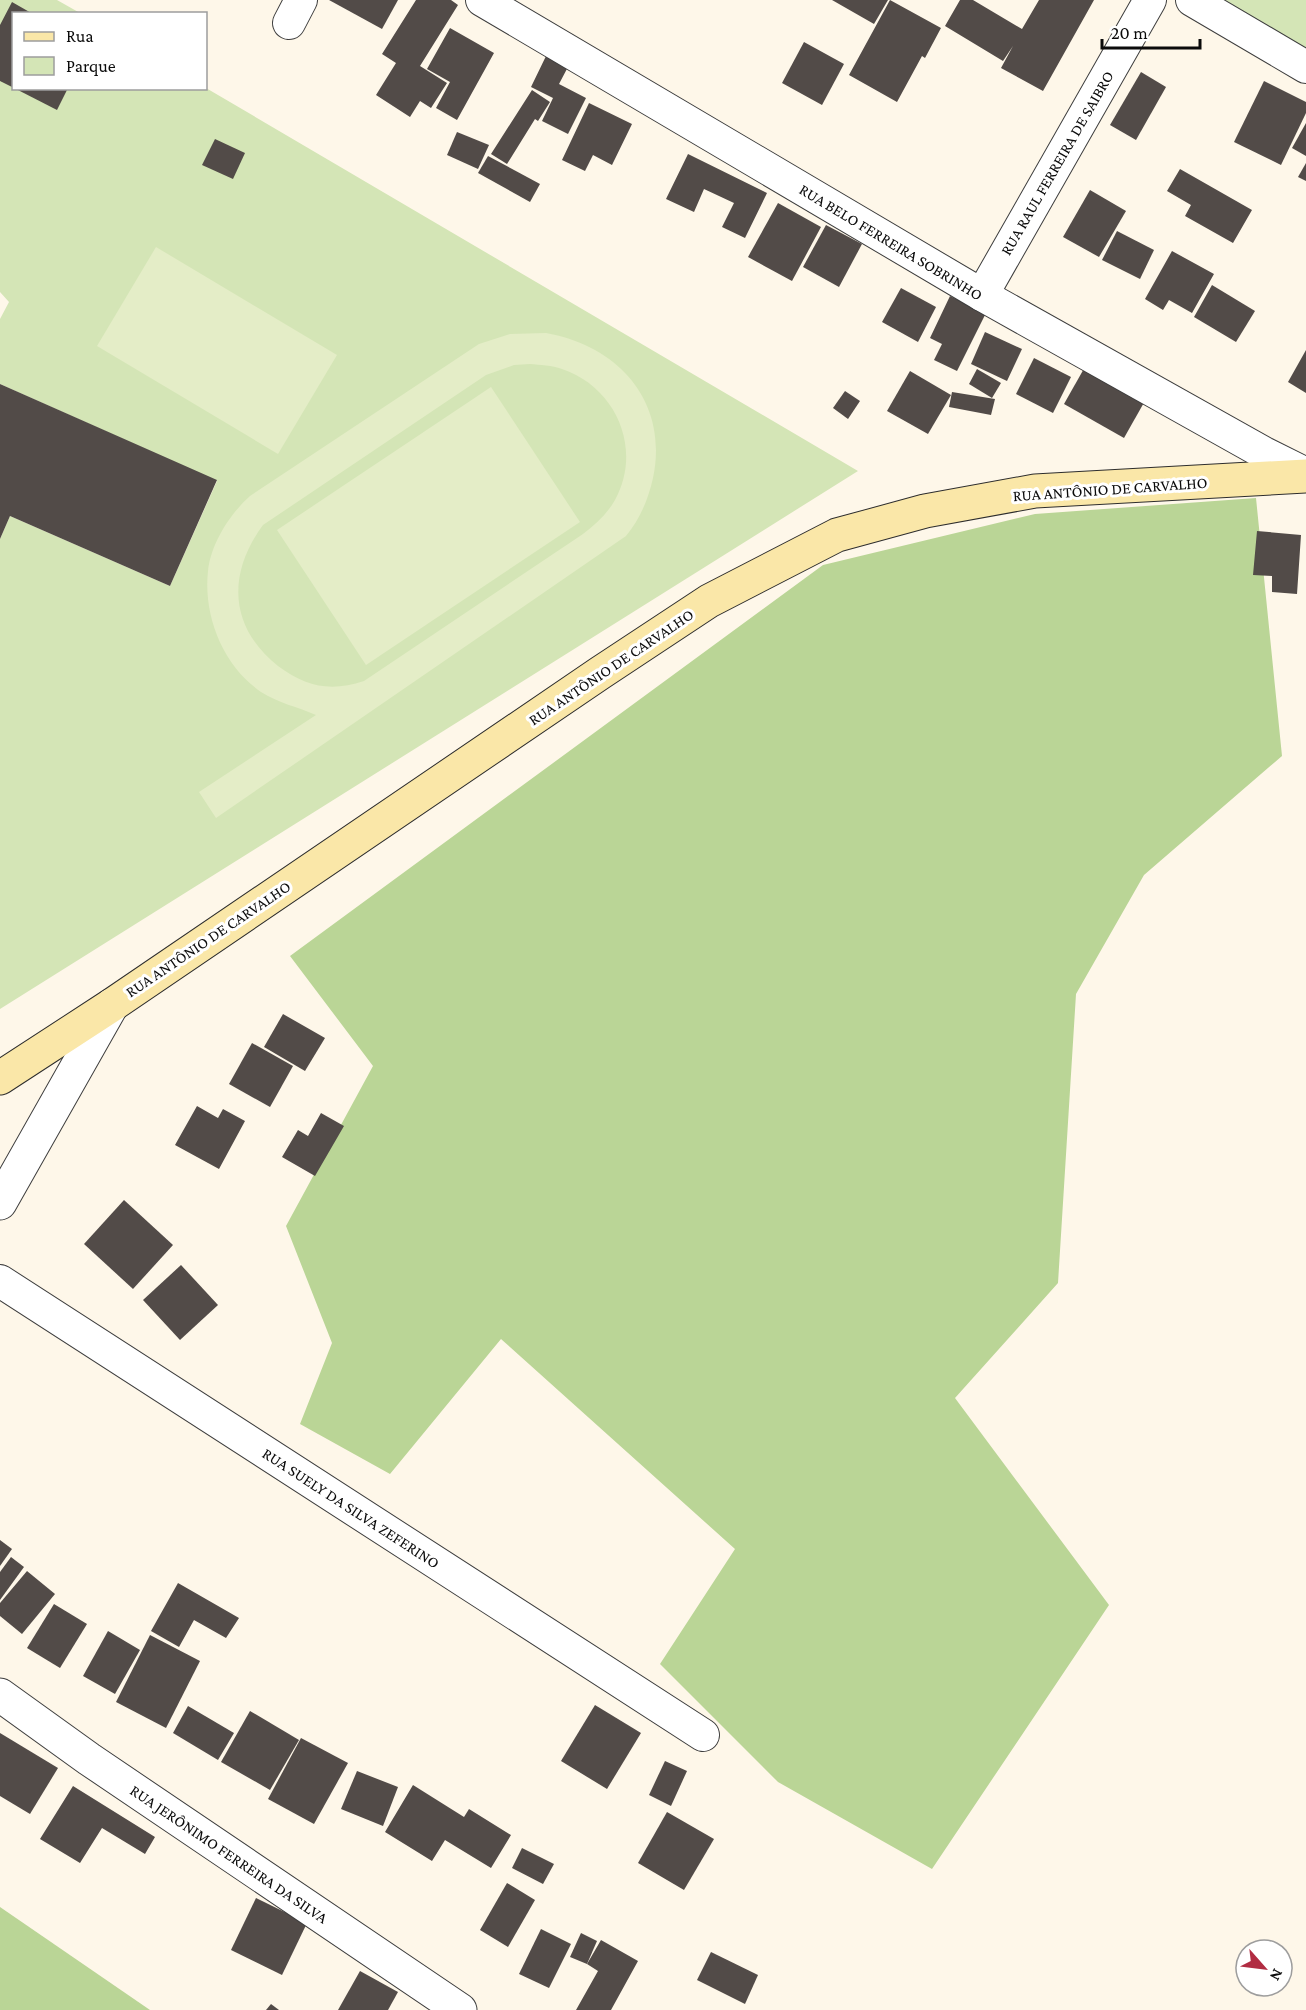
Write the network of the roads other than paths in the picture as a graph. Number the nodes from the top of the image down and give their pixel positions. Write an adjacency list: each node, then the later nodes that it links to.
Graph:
1 (482, 0): 5 (street, RUA BELO FERREIRA SOBRINHO)
2 (1150, 0): 5 (street, RUA RAUL FERREIRA DE SAIBRO)
3 (1192, 0): 4 (street)
4 (1306, 67)
5 (982, 295): 6 (street, RUA BELO FERREIRA SOBRINHO)
6 (1306, 475): 7 (main road, RUA ANTÔNIO DE CARVALHO)
7 (112, 1005): 8 (main road, RUA ANTÔNIO DE CARVALHO); 9 (street)
8 (0, 1078)
9 (0, 1203)
10 (0, 1281): 12 (street, RUA SUELY DA SILVA ZEFERINO)
11 (0, 1695): 13 (street, RUA JERÔNIMO FERREIRA DA SILVA)
12 (703, 1735)
13 (460, 2010)

